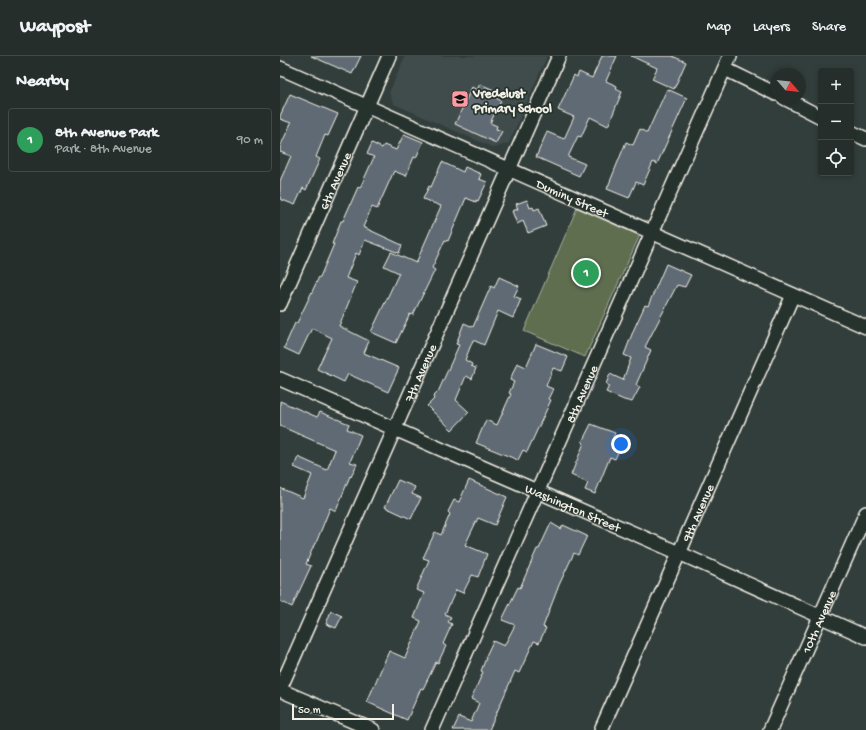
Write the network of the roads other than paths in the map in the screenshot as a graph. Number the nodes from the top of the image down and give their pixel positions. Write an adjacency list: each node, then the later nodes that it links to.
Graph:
1 (389, 56): 8 (street, 6th Avenue)
2 (559, 56): 12 (street, 7th Avenue)
3 (730, 56): 5 (street, 8th Avenue)
4 (280, 68): 8 (street, Duminy Street)
5 (725, 68): 6 (street); 13 (street, 8th Avenue)
6 (770, 91)
7 (796, 104): 9 (street)
8 (367, 106): 12 (street, Duminy Street); 15 (street, 6th Avenue)
9 (818, 115)
10 (854, 133): 11 (street)
11 (866, 139)
12 (509, 170): 13 (street, Duminy Street); 18 (street, 7th Avenue)
13 (651, 232): 14 (street, Duminy Street); 19 (street, 8th Avenue)
14 (793, 295): 16 (street, Duminy Street); 21 (street, 9th Avenue)
15 (280, 304)
16 (866, 327)
17 (280, 379): 18 (street, Washington Street)
18 (394, 429): 19 (street, Washington Street); 24 (street, 7th Avenue)
19 (537, 492): 21 (street, Washington Street); 26 (street, 8th Avenue)
20 (866, 513): 22 (street, 10th Avenue)
21 (679, 553): 22 (street, Washington Street); 27 (street, 9th Avenue)
22 (820, 617): 23 (street, Washington Street); 28 (street, 10th Avenue)
23 (866, 637)
24 (280, 690): 25 (street)
25 (373, 730)
26 (432, 730)
27 (601, 730)
28 (770, 730)

